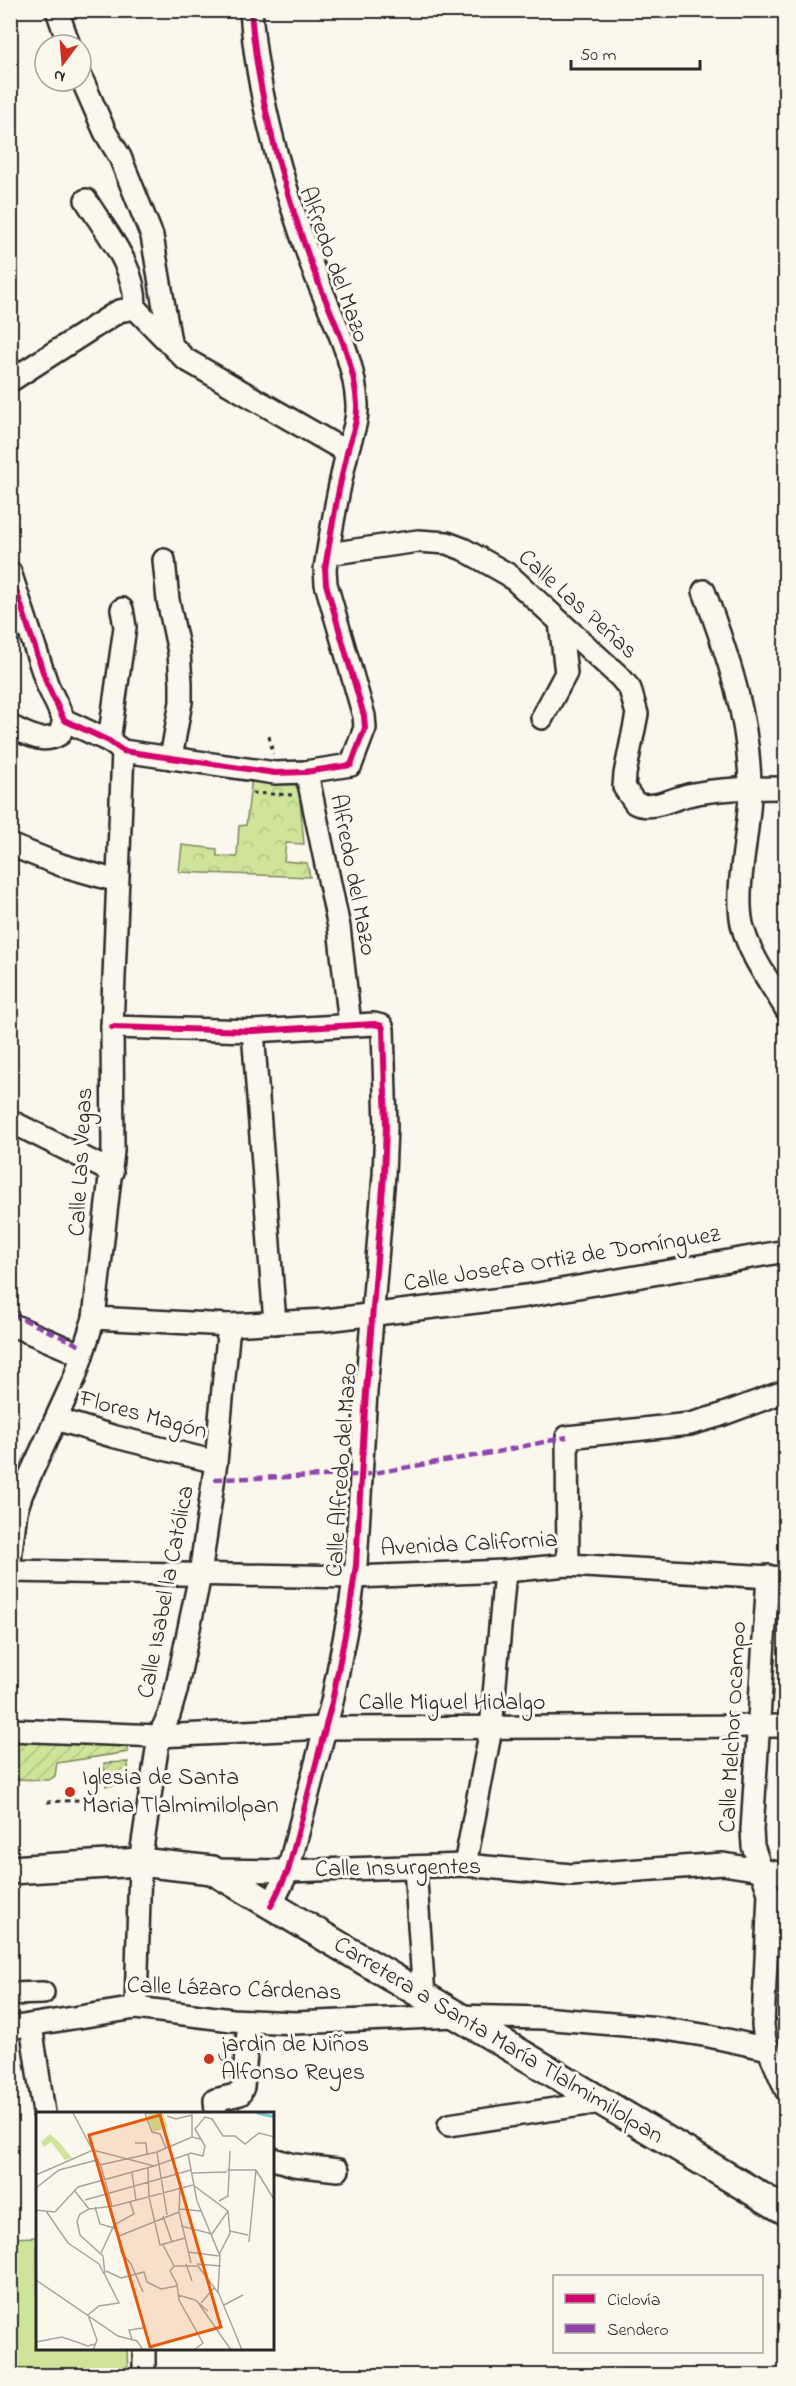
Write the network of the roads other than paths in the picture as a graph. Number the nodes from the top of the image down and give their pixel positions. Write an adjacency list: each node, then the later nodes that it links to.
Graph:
1 (57, 10): 3 (street)
2 (251, 10): 9 (street, Alfredo del Mazo)
3 (65, 33)
4 (88, 93): 7 (street)
5 (86, 200): 6 (street)
6 (135, 308): 7 (street); 8 (street)
7 (170, 342): 9 (street)
8 (10, 381)
9 (347, 452): 10 (street, Alfredo del Mazo)
10 (328, 554): 15 (street, Calle Las Peñas); 21 (street, Alfredo del Mazo)
11 (164, 560): 20 (street)
12 (10, 572): 17 (street)
13 (704, 591): 22 (street)
14 (122, 609): 19 (street, Calle Las Vegas)
15 (560, 622): 16 (street); 22 (street, Calle Las Peñas)
16 (542, 718)
17 (63, 720): 18 (street); 19 (street)
18 (10, 726)
19 (116, 746): 20 (street); 25 (street, Calle Las Vegas)
20 (171, 758): 21 (street)
21 (304, 772): 27 (street, Alfredo del Mazo)
22 (750, 788): 23 (street, Calle Las Peñas); 26 (street)
23 (786, 788)
24 (10, 845): 25 (street)
25 (117, 881): 28 (street, Calle Las Vegas)
26 (786, 1009)
27 (350, 1025): 29 (street); 33 (street, Calle Alfredo del Mazo)
28 (112, 1027): 29 (street); 31 (street, Calle Las Vegas)
29 (253, 1031): 35 (street)
30 (10, 1122): 31 (street)
31 (112, 1172): 34 (street, Calle Las Vegas)
32 (786, 1251): 33 (street, Calle Josefa Ortiz de Domínguez)
33 (373, 1313): 35 (street, Calle Josefa Ortiz de Domínguez); 47 (street, Calle Alfredo del Mazo)
34 (94, 1318): 37 (street, Calle Josefa Ortiz de Domínguez); 38 (street, Calle Las Vegas)
35 (275, 1323): 37 (street, Calle Josefa Ortiz de Domínguez)
36 (10, 1324): 38 (street)
37 (230, 1325): 41 (street, Calle Isabel la Católica)
38 (82, 1355): 40 (street, Calle Las Vegas)
39 (786, 1390): 43 (street)
40 (56, 1419): 41 (street, Flores Magón); 42 (street, Calle Las Vegas)
41 (216, 1462): 46 (street, Calle Isabel la Católica)
42 (10, 1560)
43 (568, 1565): 45 (street, Avenida California); 48 (street, Avenida California)
44 (10, 1571): 46 (street, Avenida California)
45 (505, 1571): 47 (street, Avenida California); 52 (street)
46 (200, 1575): 47 (street, Avenida California); 54 (street, Calle Isabel la Católica)
47 (355, 1577): 51 (street, Calle Alfredo del Mazo)
48 (777, 1577): 49 (street, Calle Melchor Ocampo)
49 (759, 1725): 50 (street, Calle Miguel Hidalgo); 52 (street, Calle Miguel Hidalgo); 58 (street, Calle Melchor Ocampo)
50 (786, 1726)
51 (324, 1728): 52 (street, Calle Miguel Hidalgo); 54 (street, Calle Miguel Hidalgo); 61 (street, Calle Alfredo del Mazo)
52 (491, 1729): 56 (street)
53 (10, 1730): 54 (street, Calle Miguel Hidalgo)
54 (159, 1737): 55 (street, Calle Isabel la Católica)
55 (140, 1862): 59 (main road, Calle Insurgentes); 60 (main road, Calle Insurgentes); 67 (street, Calle Isabel la Católica)
56 (465, 1865): 57 (street, Calle Insurgentes); 58 (street, Calle Insurgentes)
57 (415, 1868): 61 (street, Calle Insurgentes); 66 (street)
58 (762, 1869): 62 (street, Calle Insurgentes); 71 (street, Calle Melchor Ocampo)
59 (10, 1870)
60 (212, 1870): 61 (street, Calle Insurgentes); 63 (main road, Carretera a Santa María Tlalmimilolpan)
61 (288, 1871): 63 (street, Calle Alfredo del Mazo)
62 (786, 1874)
63 (271, 1906): 66 (main road, Carretera a Santa María Tlalmimilolpan)
64 (44, 1993): 65 (street)
65 (10, 1994)
66 (424, 1996): 68 (main road, Carretera a Santa María Tlalmimilolpan)
67 (136, 2008): 69 (street, Calle Lázaro Cárdenas); 70 (street, Calle Lázaro Cárdenas)
68 (456, 2016): 69 (street, Calle Lázaro Cárdenas); 71 (street, Calle Lázaro Cárdenas); 73 (main road, Carretera a Santa María Tlalmimilolpan)
69 (249, 2021): 75 (street)
70 (21, 2027): 74 (street)
71 (769, 2049): 72 (street, Calle Melchor Ocampo)
72 (785, 2085)
73 (601, 2102): 76 (street); 79 (main road, Carretera a Santa María Tlalmimilolpan)
74 (44, 2112)
75 (216, 2112)
76 (449, 2125)
77 (274, 2159): 78 (street)
78 (338, 2170)
79 (786, 2211)
80 (144, 2350): 81 (street)
81 (144, 2376)

